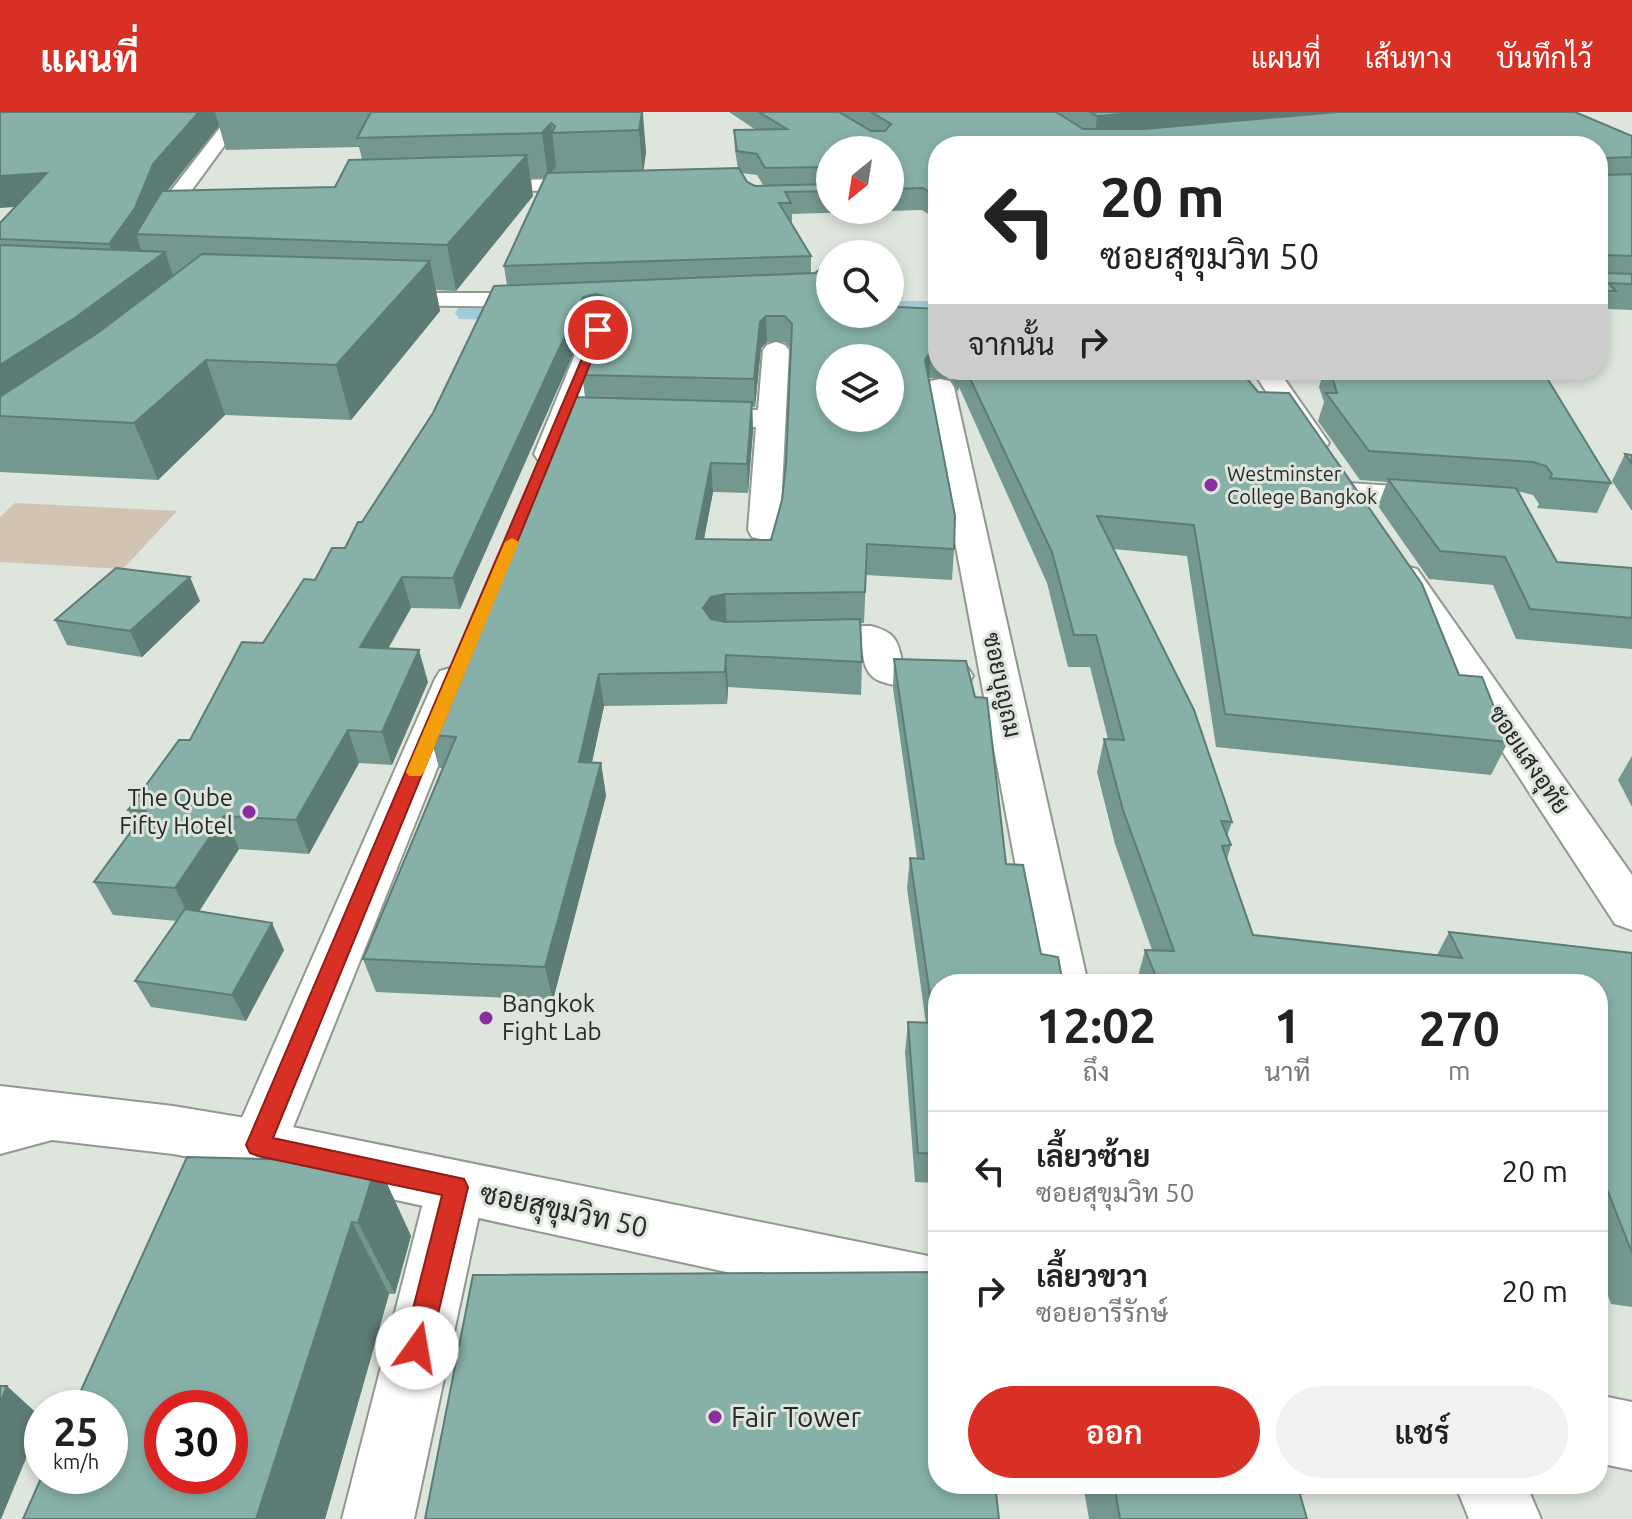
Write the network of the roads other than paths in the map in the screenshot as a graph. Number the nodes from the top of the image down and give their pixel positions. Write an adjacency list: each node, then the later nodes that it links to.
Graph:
1 (259, 125): 5 (main road)
2 (624, 183): 3 (main road)
3 (454, 187)
4 (206, 196): 5 (main road)
5 (176, 197): 6 (main road)
6 (146, 266)
7 (347, 299): 13 (main road)
8 (776, 350): 12 (main road)
9 (1272, 380): 14 (main road, ซอยแสงอุทัย)
10 (940, 387): 19 (main road, ซอยบุญถม)
11 (661, 416): 12 (main road)
12 (771, 419): 16 (main road)
13 (535, 486)
14 (1348, 492): 15 (main road); 20 (main road, ซอยแสงอุทัย)
15 (1473, 501)
16 (764, 530)
17 (771, 639): 19 (main road)
18 (467, 647): 25 (main road)
19 (1000, 677): 21 (main road, ซอยบุญถม)
20 (1632, 912)
21 (1061, 974)
22 (0, 1110): 23 (main road, ซอยสุขุมวิท 50)
23 (54, 1117): 24 (main road); 25 (main road, ซอยสุขุมวิท 50)
24 (0, 1130)
25 (258, 1145): 26 (main road, ซอยสุขุมวิท 50)
26 (456, 1187): 27 (main road, ซอยสุขุมวิท 50); 31 (main road)
27 (928, 1286)
28 (1608, 1431): 29 (main road)
29 (1632, 1436)
30 (1494, 1494): 32 (main road)
31 (378, 1519)
32 (1505, 1519)

